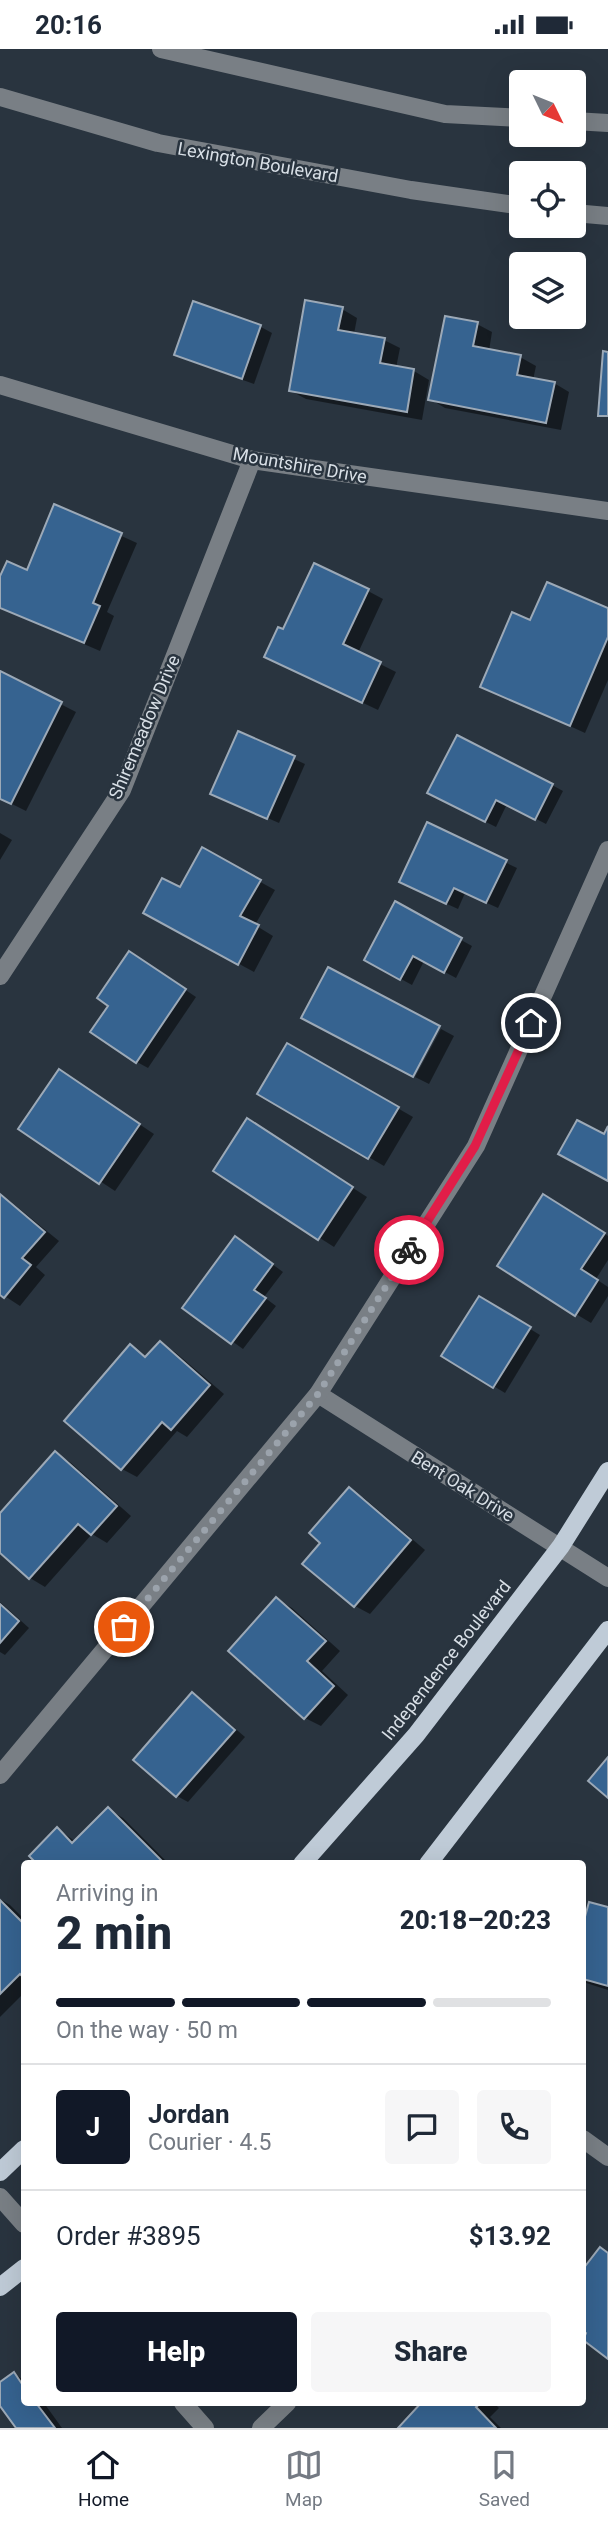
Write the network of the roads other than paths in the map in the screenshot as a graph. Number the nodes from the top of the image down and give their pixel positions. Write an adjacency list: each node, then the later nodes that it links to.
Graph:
1 (161, 49): 3 (street)
2 (0, 97): 6 (street, Lexington Boulevard)
3 (509, 117)
4 (586, 122): 5 (street)
5 (608, 123)
6 (509, 204)
7 (586, 214): 8 (street)
8 (608, 216)
9 (0, 385): 10 (street, Mountshire Drive)
10 (252, 460): 11 (street, Mountshire Drive); 13 (street, Shiremeadow Drive)
11 (608, 511)
12 (608, 850): 14 (street)
13 (0, 976)
14 (318, 1394): 16 (street, Bent Oak Drive); 19 (street)
15 (608, 1471): 16 (main road, Independence Boulevard)
16 (561, 1546): 17 (street, Bent Oak Drive); 20 (main road, Independence Boulevard)
17 (608, 1578)
18 (608, 1630): 21 (main road)
19 (0, 1775)
20 (306, 1860)
21 (431, 1860)
22 (586, 2141): 24 (street)
23 (21, 2152): 25 (main road)
24 (608, 2157)
25 (0, 2172)
26 (0, 2197): 27 (street)
27 (21, 2221)
28 (21, 2270): 29 (main road)
29 (0, 2287)
30 (186, 2406): 32 (street)
31 (285, 2406): 33 (street)
32 (205, 2428)
33 (261, 2428)

